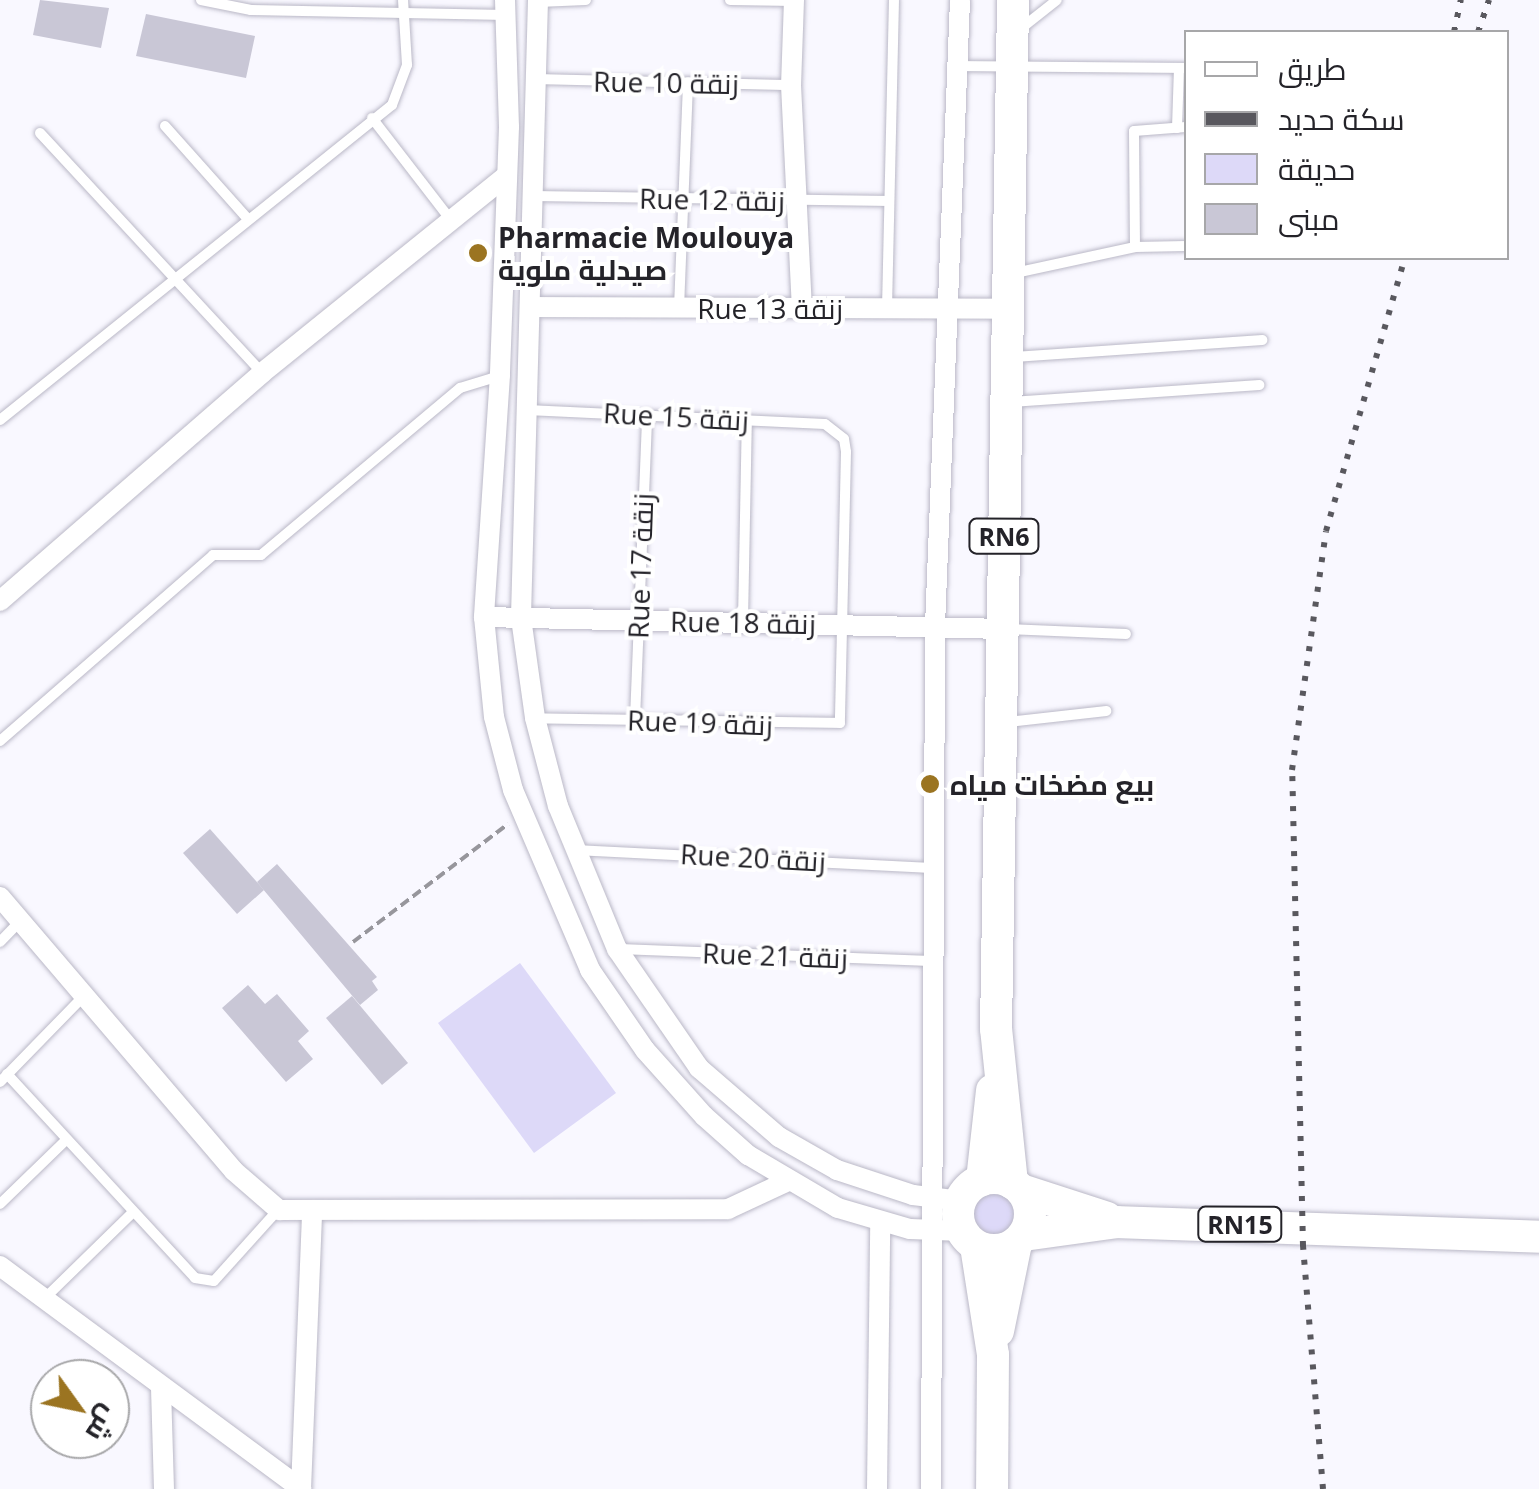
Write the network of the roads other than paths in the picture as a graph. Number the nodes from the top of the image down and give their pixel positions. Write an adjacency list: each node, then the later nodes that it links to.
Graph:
1 (201, 0): 10 (lane)
2 (586, 0): 8 (lane)
3 (730, 0): 9 (lane)
4 (894, 0): 27 (lane)
5 (960, 0): 14 (street)
6 (1013, 0): 13 (main road, RN6)
7 (1058, 0): 13 (lane)
8 (538, 1): 16 (street)
9 (794, 1): 18 (street)
10 (293, 4): 11 (lane)
11 (404, 4): 12 (lane); 19 (lane)
12 (506, 8): 23 (street)
13 (1012, 51): 14 (lane); 15 (lane); 32 (main road, RN6)
14 (958, 66): 38 (street)
15 (1183, 68): 21 (lane)
16 (540, 79): 17 (lane, Rue 10 زنقة); 24 (street)
17 (688, 82): 18 (lane, Rue 10 زنقة); 25 (lane)
18 (791, 84): 26 (street)
19 (372, 118): 28 (lane); 29 (lane)
20 (166, 126): 28 (lane)
21 (1182, 127): 31 (lane)
22 (40, 133): 33 (lane)
23 (505, 177): 29 (street); 43 (street)
24 (537, 196): 25 (lane, Rue 12 زنقة); 34 (street)
25 (683, 198): 26 (lane, Rue 12 زنقة); 35 (lane)
26 (797, 200): 27 (lane, Rue 12 زنقة); 36 (street)
27 (886, 201): 37 (lane)
28 (246, 217): 33 (lane)
29 (450, 219): 42 (street)
30 (1184, 246): 31 (lane)
31 (1135, 247): 32 (lane)
32 (1009, 275): 39 (main road, RN6)
33 (170, 280): 42 (lane); 48 (lane)
34 (532, 307): 35 (street, Rue 13 زنقة); 46 (street)
35 (679, 308): 36 (street, Rue 13 زنقة)
36 (802, 308): 37 (street, Rue 13 زنقة)
37 (886, 308): 38 (street, Rue 13 زنقة)
38 (948, 308): 39 (street, Rue 13 زنقة); 56 (street)
39 (1009, 309): 41 (main road, RN6)
40 (1262, 340): 41 (lane)
41 (1008, 357): 45 (main road, RN6)
42 (262, 374): 50 (street)
43 (500, 376): 51 (street); 63 (lane)
44 (1259, 385): 45 (lane)
45 (1005, 402): 57 (main road, RN6)
46 (527, 410): 47 (lane, Rue 15 زنقة); 52 (street)
47 (647, 414): 49 (lane, Rue 15 زنقة); 53 (lane, Rue 17 زنقة)
48 (0, 420)
49 (747, 420): 54 (lane); 55 (lane, Rue 15 زنقة)
50 (0, 601)
51 (484, 617): 52 (street, Rue 18 زنقة); 74 (street)
52 (520, 618): 53 (street, Rue 18 زنقة); 60 (street)
53 (638, 620): 54 (street, Rue 18 زنقة); 61 (lane, Rue 17 زنقة)
54 (743, 621): 55 (street, Rue 18 زنقة)
55 (846, 624): 56 (street, Rue 18 زنقة); 61 (lane, Rue 19 زنقة)
56 (934, 626): 57 (street, Rue 18 زنقة); 65 (street)
57 (1002, 629): 58 (lane); 62 (main road, RN6)
58 (1126, 634)
59 (1106, 712): 62 (lane)
60 (535, 718): 61 (lane, Rue 19 زنقة); 64 (street)
61 (634, 719)
62 (1002, 723): 76 (main road, RN6)
63 (0, 741)
64 (574, 850): 65 (lane, Rue 20 زنقة); 69 (street)
65 (932, 868): 70 (street)
66 (0, 898): 67 (street)
67 (20, 920): 68 (lane); 71 (street)
68 (0, 942)
69 (618, 949): 70 (lane, Rue 21 زنقة); 76 (street)
70 (932, 960): 76 (street)
71 (84, 996): 72 (lane); 77 (street)
72 (4, 1078): 73 (lane)
73 (66, 1140): 75 (lane); 78 (lane)
74 (788, 1180): 76 (street); 79 (street)
75 (0, 1204)
76 (972, 1208): 80 (main road, RN15); 83 (main road); 83 (main road, RN6); 86 (main road, RN6); 90 (street)
77 (279, 1210): 78 (lane); 79 (street)
78 (133, 1212): 85 (lane)
79 (312, 1213): 87 (street)
80 (1116, 1222): 82 (main road, RN15); 83 (main road, RN15)
81 (880, 1227): 89 (street)
82 (1539, 1237)
83 (1020, 1239): 86 (main road, RN6)
84 (0, 1266): 85 (street)
85 (44, 1300): 87 (street)
86 (993, 1355): 91 (main road, RN6)
87 (161, 1388): 88 (street)
88 (164, 1489)
89 (877, 1489)
90 (931, 1489)
91 (992, 1489)

